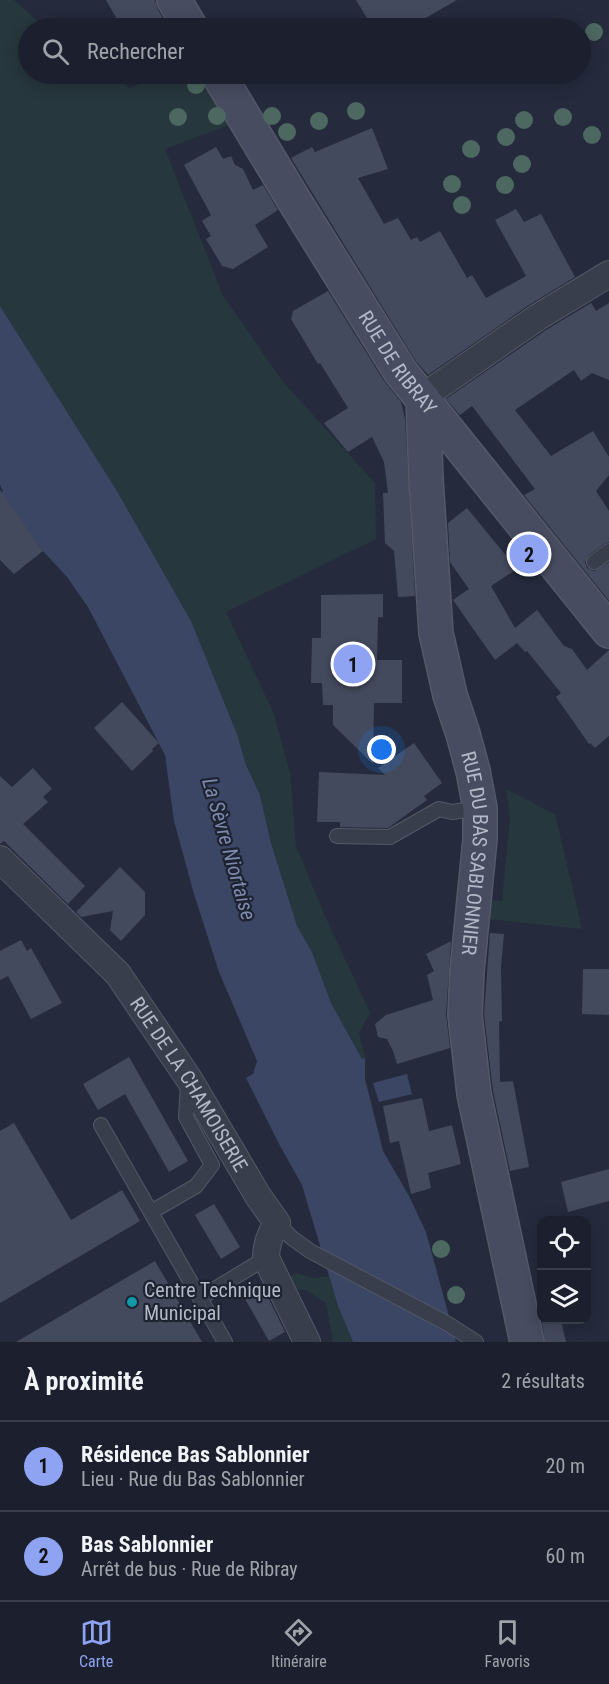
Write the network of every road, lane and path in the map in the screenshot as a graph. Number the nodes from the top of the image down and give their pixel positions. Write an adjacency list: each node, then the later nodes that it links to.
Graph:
1 (174, 0): 2 (street)
2 (185, 18)
3 (224, 84): 5 (street, RUE DE RIBRAY)
4 (609, 274): 5 (street)
5 (423, 399): 7 (street, RUE DE RIBRAY); 9 (street, RUE DU BAS SABLONNIER)
6 (609, 551): 7 (lane)
7 (581, 571): 8 (street, RUE DE RIBRAY)
8 (609, 631)
9 (480, 808): 10 (lane); 21 (street, RUE DU BAS SABLONNIER)
10 (337, 836)
11 (0, 859): 12 (street, RUE DE LA CHAMOISERIE)
12 (189, 1079): 14 (lane); 15 (street, RUE DE LA CHAMOISERIE)
13 (101, 1125): 14 (lane)
14 (151, 1212): 17 (lane)
15 (277, 1223): 16 (street); 20 (lane)
16 (266, 1258): 17 (lane); 19 (street)
17 (200, 1298): 18 (lane)
18 (225, 1342)
19 (307, 1342)
20 (476, 1342)
21 (527, 1342)

